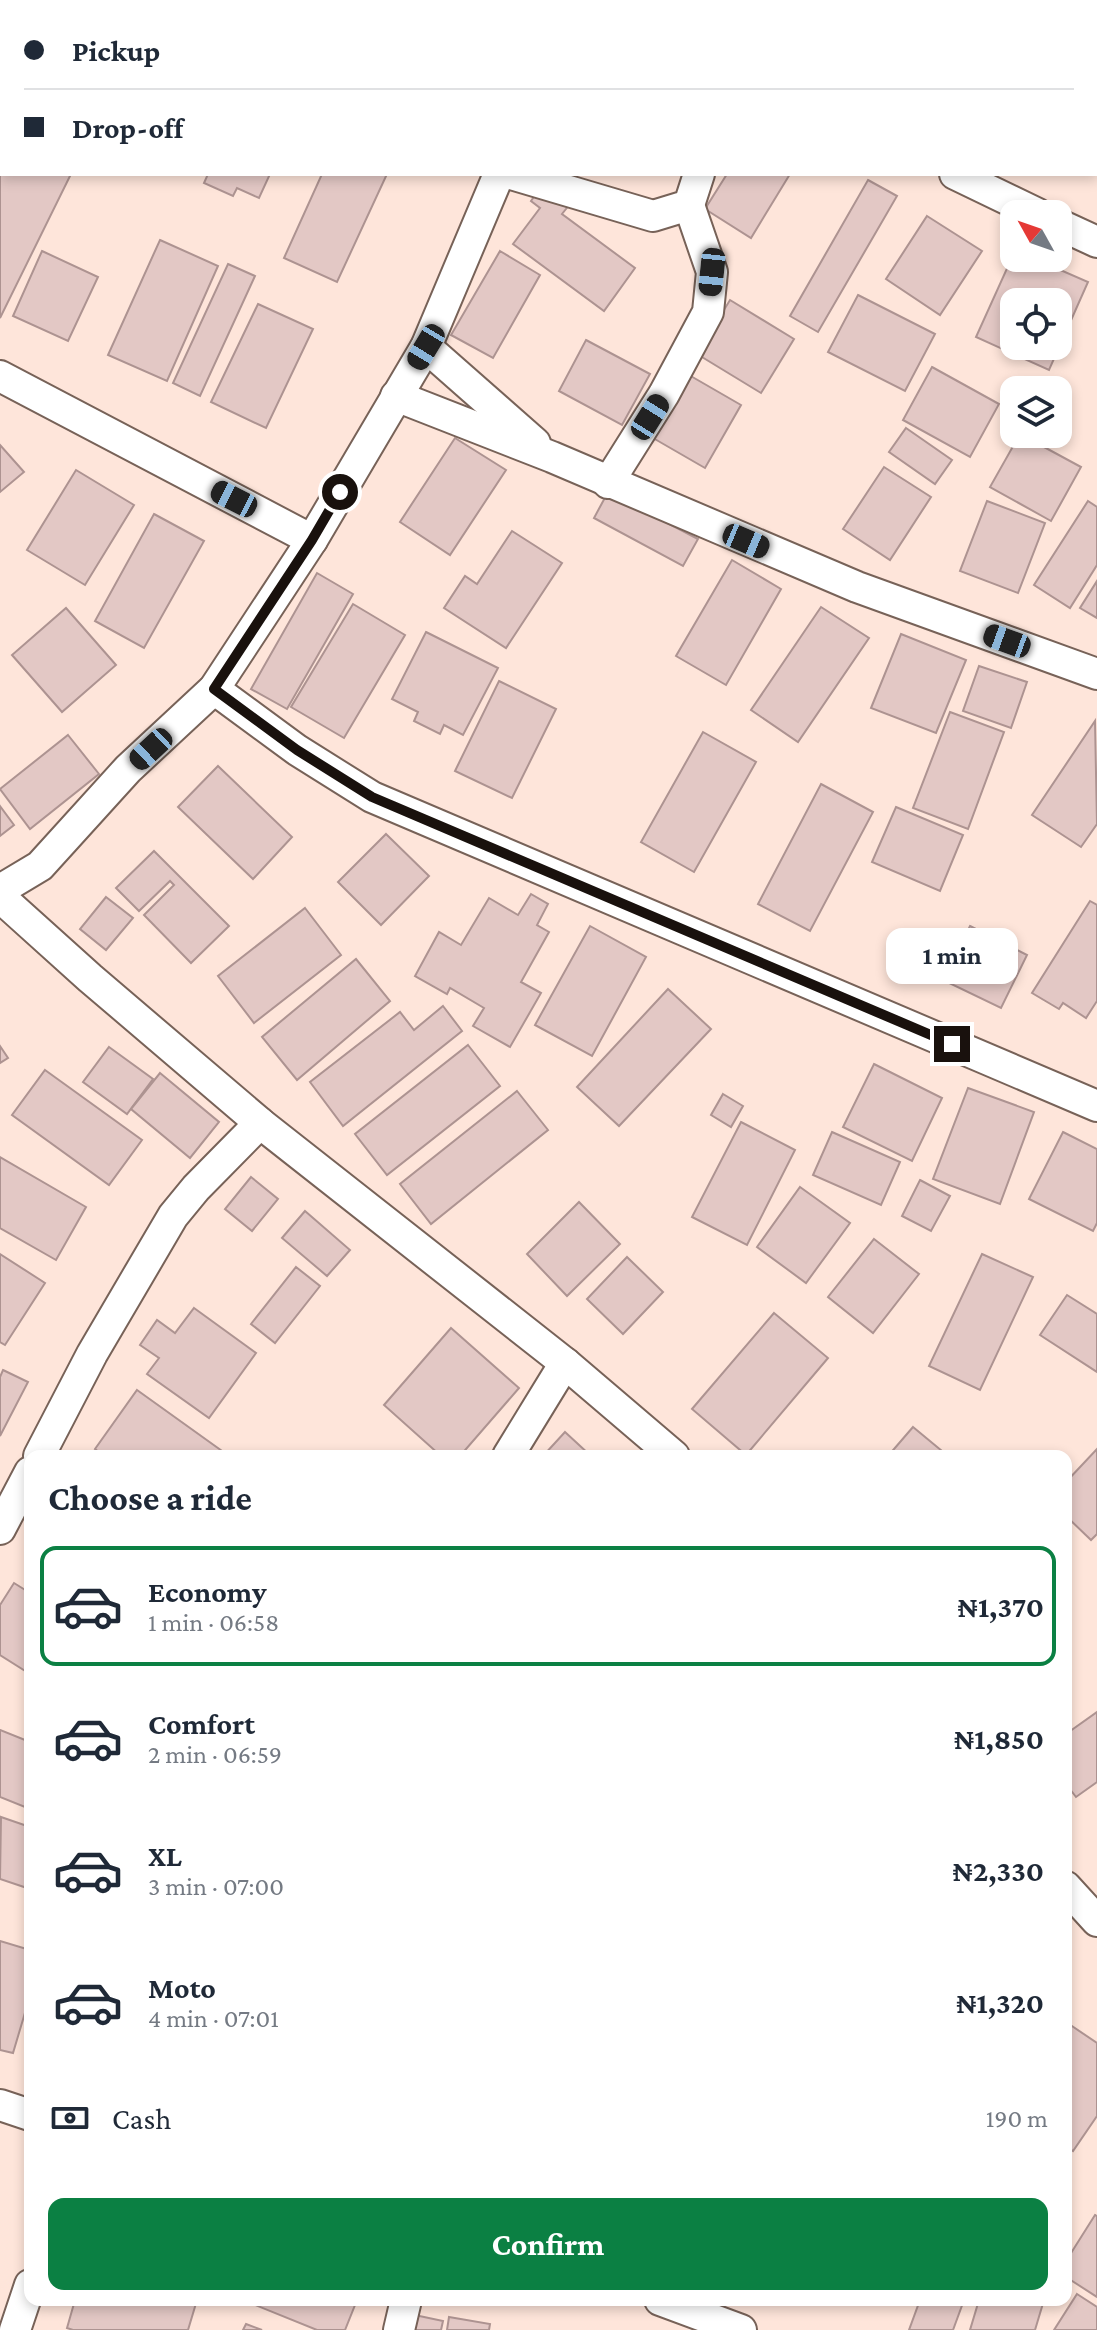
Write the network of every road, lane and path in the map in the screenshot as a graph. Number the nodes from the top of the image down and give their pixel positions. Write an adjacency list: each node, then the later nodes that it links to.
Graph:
1 (498, 176): 9 (street)
2 (518, 176): 6 (street)
3 (698, 176): 6 (street)
4 (959, 176): 5 (street)
5 (1009, 200)
6 (689, 205): 13 (street)
7 (1072, 230): 8 (street)
8 (1097, 242)
9 (426, 347): 11 (street); 12 (street)
10 (0, 376): 14 (street)
11 (396, 396): 12 (street); 14 (street)
12 (552, 457): 13 (street)
13 (608, 483): 15 (street)
14 (312, 540): 16 (street)
15 (1097, 674)
16 (214, 689): 17 (street); 19 (street)
17 (0, 890)
18 (0, 897): 20 (street)
19 (1097, 1106)
20 (260, 1123): 21 (street); 22 (street)
21 (565, 1363): 23 (street); 24 (street)
22 (42, 1450)
23 (512, 1450)
24 (667, 1450)
25 (24, 1483): 26 (street)
26 (0, 1529)
27 (1072, 1894): 28 (street)
28 (1097, 1921)
29 (0, 2105): 30 (street)
30 (24, 2113)
31 (24, 2303): 34 (street)
32 (405, 2306): 35 (street)
33 (676, 2306): 36 (street)
34 (15, 2330)
35 (399, 2330)
36 (741, 2330)

